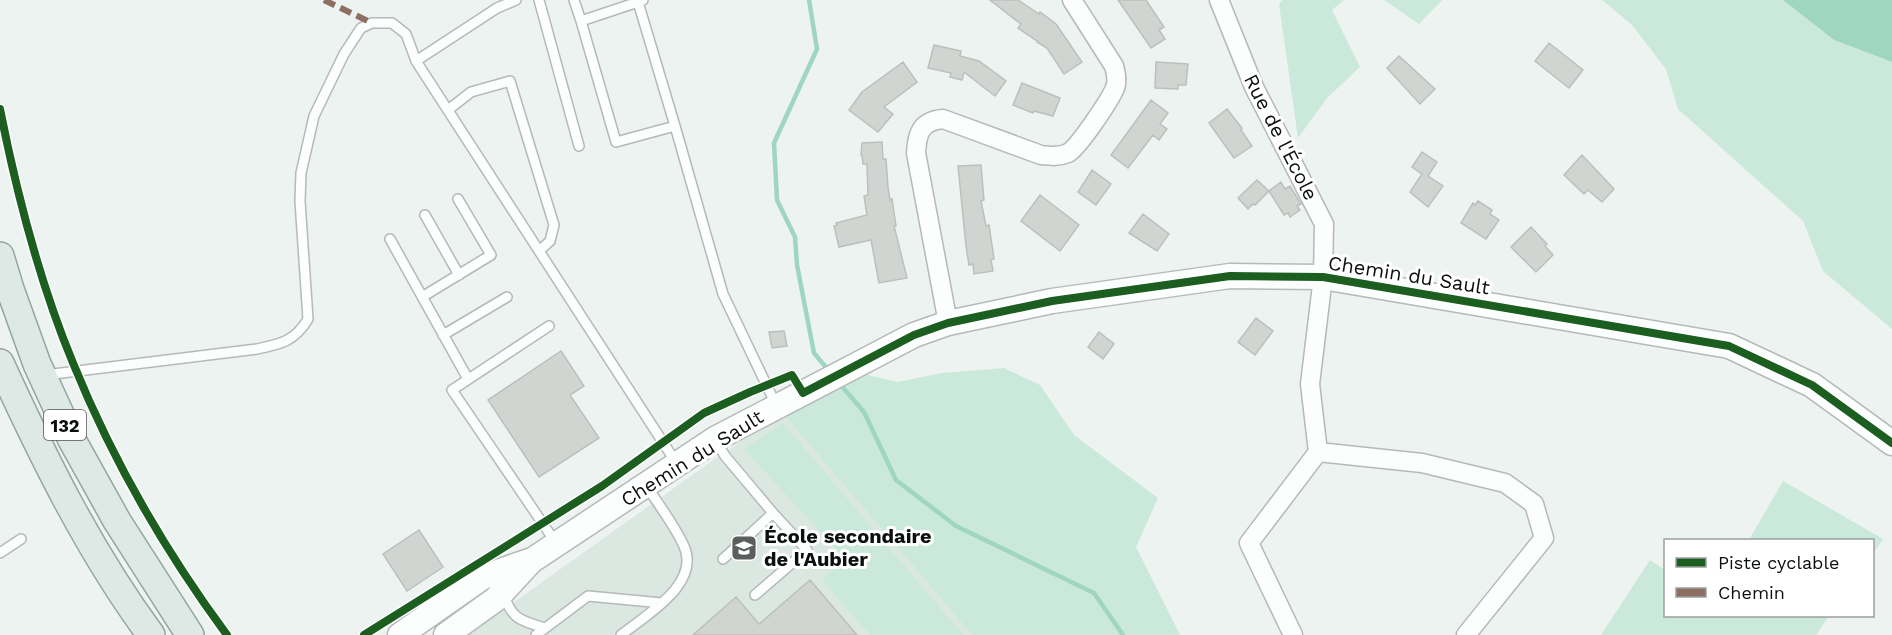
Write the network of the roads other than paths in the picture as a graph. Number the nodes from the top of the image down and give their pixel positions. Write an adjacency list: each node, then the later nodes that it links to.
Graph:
1 (516, 0): 8 (lane)
2 (539, 0): 11 (lane)
3 (574, 0): 7 (lane)
4 (1072, 0): 21 (street)
5 (1219, 0): 18 (street, Rue de l'École)
6 (640, 1): 7 (lane); 10 (lane)
7 (581, 21): 10 (lane)
8 (416, 61): 9 (lane); 25 (lane)
9 (448, 110): 15 (lane); 15 (lane)
10 (675, 126): 27 (lane)
11 (579, 146)
12 (458, 199): 17 (lane)
13 (425, 215): 17 (lane)
14 (390, 239): 19 (lane)
15 (540, 250): 31 (lane)
16 (0, 256): 25 (main road, 132)
17 (459, 275): 19 (lane)
18 (1323, 277): 21 (street, Chemin du Sault); 29 (street, Chemin du Sault); 30 (street, Rue de l'École)
19 (422, 297): 23 (lane)
20 (507, 297): 23 (lane)
21 (948, 323): 27 (street, Chemin du Sault)
22 (549, 326): 26 (lane)
23 (443, 335): 26 (lane)
24 (0, 363): 40 (main road, 132)
25 (43, 375): 45 (main road, 132)
26 (468, 379): 35 (lane)
27 (777, 406): 28 (street, Chemin du Sault)
28 (715, 439): 31 (street, Chemin du Sault); 33 (lane)
29 (1892, 442)
30 (1318, 452): 50 (street); 51 (street)
31 (677, 464): 32 (street, Chemin du Sault)
32 (646, 484): 35 (street, Chemin du Sault); 41 (lane)
33 (773, 513): 37 (lane); 39 (lane)
34 (21, 539): 36 (lane)
35 (557, 544): 38 (street, Chemin du Sault)
36 (0, 553)
37 (723, 559)
38 (501, 582): 42 (lane); 46 (street, Chemin du Sault); 47 (street, Chemin du Sault)
39 (755, 595)
40 (127, 603): 43 (main road); 44 (main road, 132)
41 (662, 603): 42 (lane); 49 (lane)
42 (546, 628): 48 (lane)
43 (137, 635)
44 (151, 635)
45 (190, 635)
46 (400, 635)
47 (446, 635)
48 (536, 635)
49 (621, 635)
50 (1293, 635)
51 (1466, 635)

